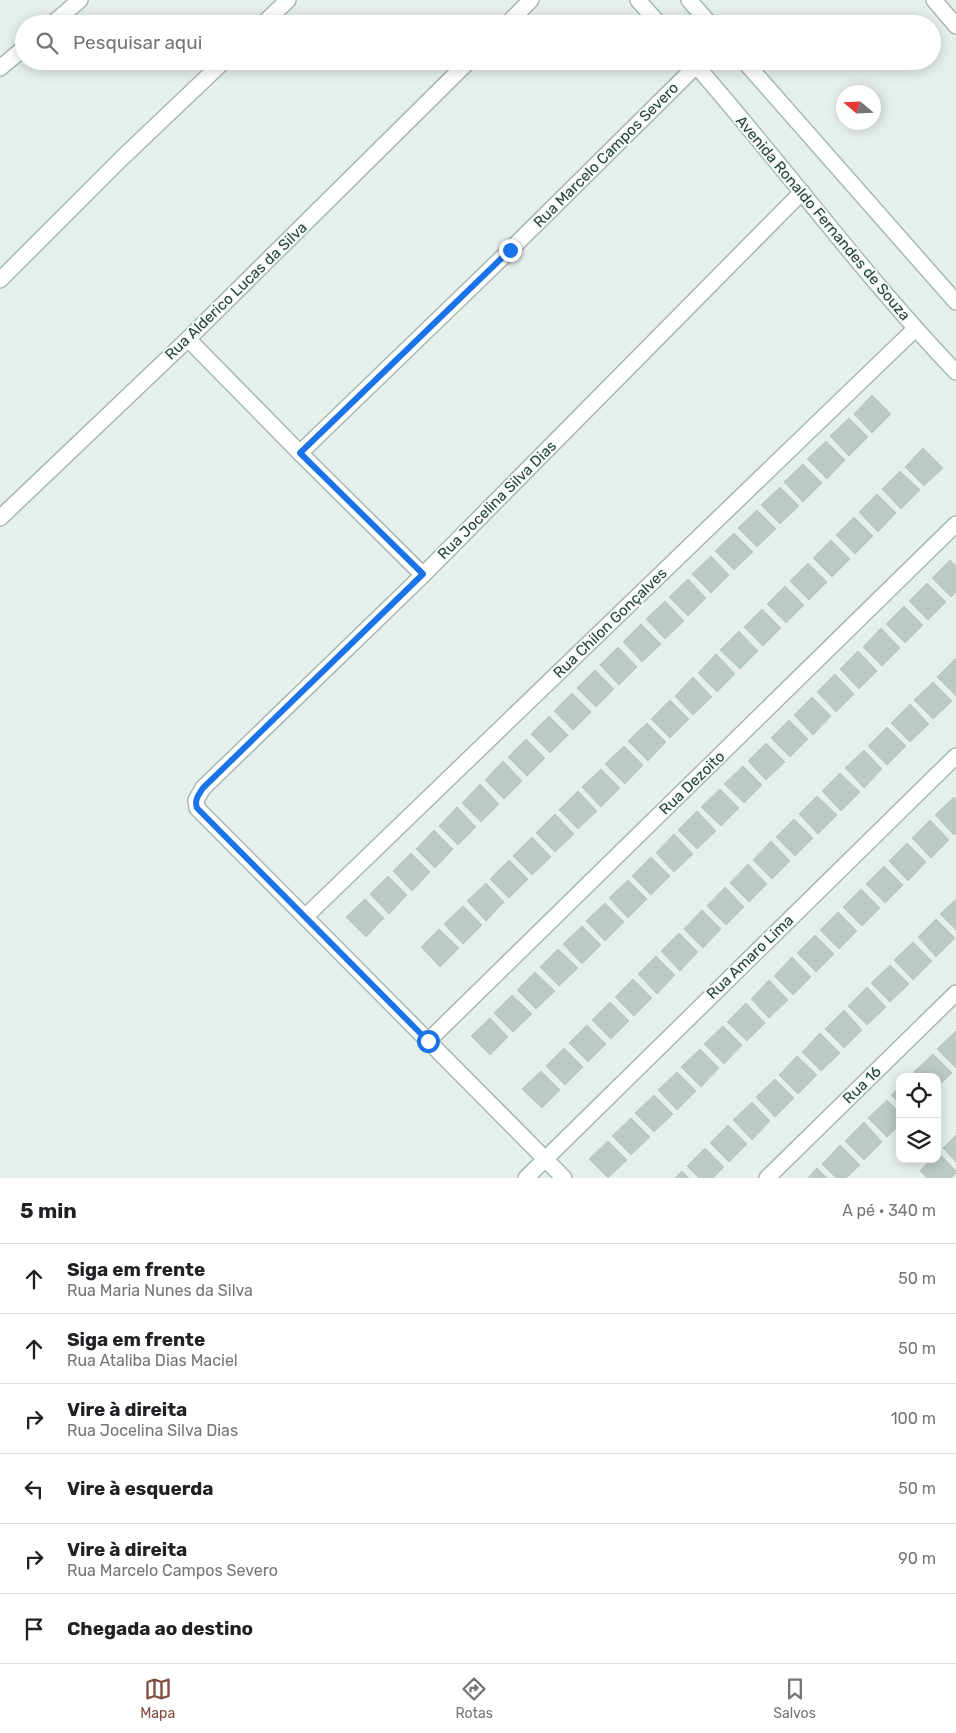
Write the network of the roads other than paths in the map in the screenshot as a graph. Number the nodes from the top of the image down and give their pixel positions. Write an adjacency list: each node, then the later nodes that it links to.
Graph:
1 (80, 0): 7 (street)
2 (288, 0): 8 (street)
3 (531, 0): 9 (street)
4 (638, 0): 10 (street)
5 (689, 0): 11 (street)
6 (934, 0): 12 (street)
7 (62, 15)
8 (272, 15)
9 (516, 15)
10 (651, 15)
11 (702, 15)
12 (956, 26)
13 (15, 56): 14 (street)
14 (0, 68)
15 (215, 70): 21 (street)
16 (460, 70): 24 (street, Rua Alderico Lucas da Silva)
17 (688, 70): 26 (street, Rua Marcelo Campos Severo)
18 (699, 70): 20 (street, Avenida Ronaldo Fernandes de Souza)
19 (752, 70): 22 (street)
20 (802, 192): 23 (street, Avenida Ronaldo Fernandes de Souza); 29 (street, Rua Jocelina Silva Dias)
21 (0, 280)
22 (956, 302)
23 (915, 330): 25 (street, Avenida Ronaldo Fernandes de Souza); 31 (street, Rua Chilon Gonçalves)
24 (188, 339): 26 (street); 27 (street, Rua Alderico Lucas da Silva)
25 (956, 372)
26 (300, 453): 29 (street)
27 (0, 518)
28 (956, 524): 33 (street, Rua Dezoito)
29 (423, 574): 31 (street, Rua Jocelina Silva Dias)
30 (956, 756): 34 (street, Rua Amaro Lima)
31 (305, 917): 33 (street)
32 (956, 993): 37 (street, Rua 16)
33 (428, 1041): 34 (street)
34 (545, 1158): 35 (street, Rua Amaro Lima); 36 (street)
35 (526, 1178)
36 (564, 1178)
37 (767, 1178)

